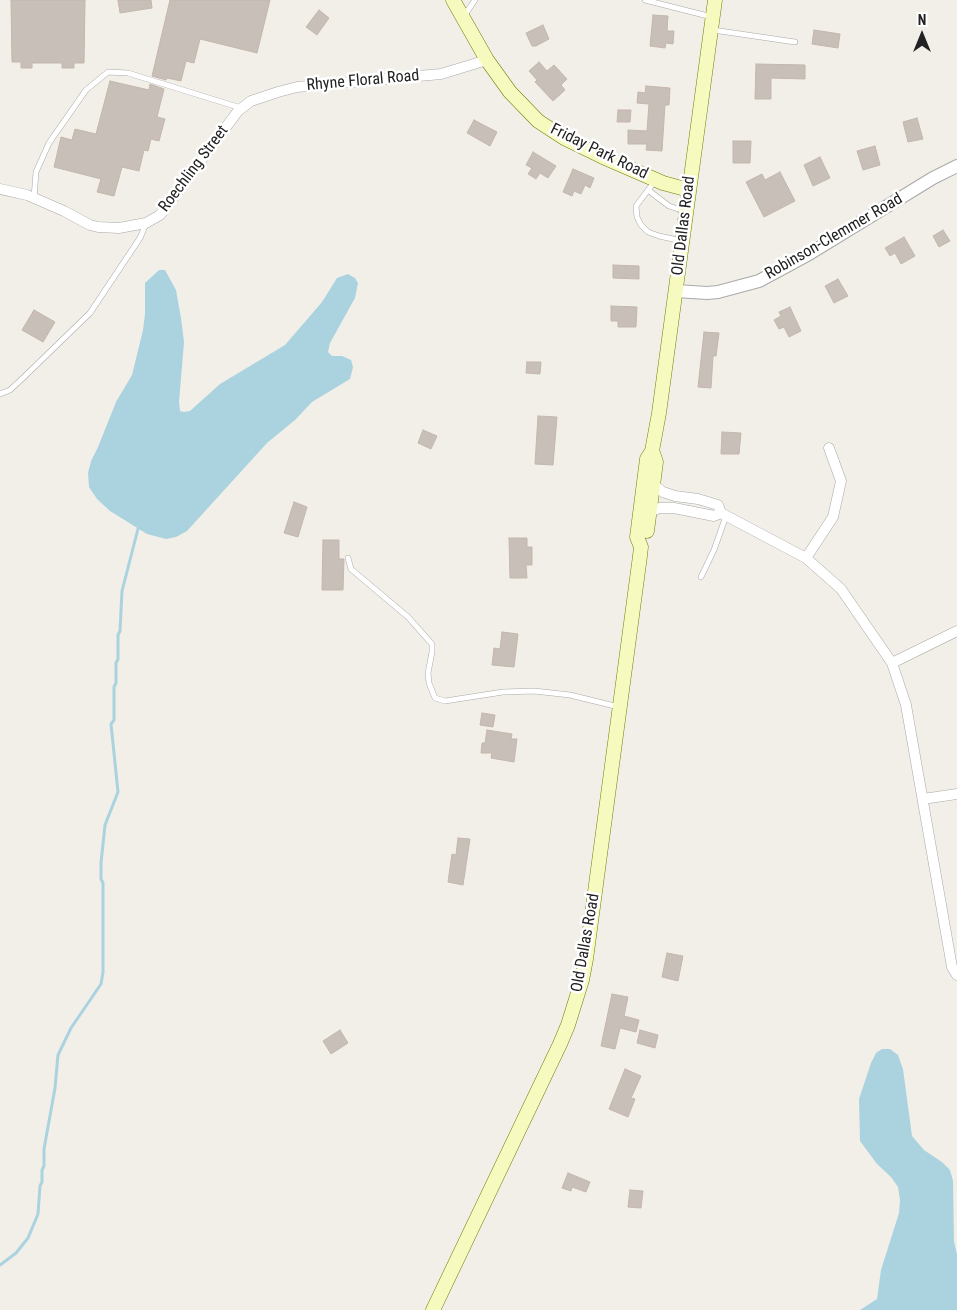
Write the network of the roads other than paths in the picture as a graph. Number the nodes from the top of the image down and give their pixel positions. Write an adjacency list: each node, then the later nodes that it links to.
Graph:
1 (453, 0): 5 (main road, Friday Park Road)
2 (475, 0): 5 (lane)
3 (645, 0): 6 (lane)
4 (715, 0): 6 (main road, Old Dallas Road)
5 (463, 18): 8 (main road, Friday Park Road)
6 (711, 23): 7 (lane); 13 (main road, Old Dallas Road)
7 (795, 42)
8 (488, 60): 9 (street, Rhyne Floral Road); 11 (main road, Friday Park Road)
9 (241, 108): 14 (lane); 16 (street, Roechling Street)
10 (957, 166): 18 (street, Robinson-Clemmer Road)
11 (652, 185): 13 (main road, Friday Park Road); 15 (lane); 17 (lane)
12 (0, 189): 14 (street, Roechling Street)
13 (689, 190): 15 (main road, Old Dallas Road)
14 (34, 198): 16 (street, Roechling Street)
15 (686, 212): 17 (main road, Old Dallas Road)
16 (146, 223): 19 (lane)
17 (682, 242): 18 (main road, Old Dallas Road)
18 (676, 291): 21 (main road, Old Dallas Road)
19 (0, 394)
20 (829, 448): 27 (street)
21 (652, 451): 22 (main road, Old Dallas Road); 25 (main road, Old Dallas Road)
22 (654, 485): 23 (main road, Old Dallas Road); 24 (street)
23 (650, 512): 24 (street); 25 (main road, Old Dallas Road)
24 (724, 514): 27 (street); 28 (lane)
25 (641, 547): 31 (main road, Old Dallas Road)
26 (348, 558): 31 (lane)
27 (806, 558): 30 (street)
28 (701, 577)
29 (957, 631): 30 (street)
30 (892, 663): 33 (street)
31 (620, 707): 35 (main road, Old Dallas Road)
32 (957, 794): 33 (street)
33 (923, 799): 34 (street)
34 (957, 975)
35 (433, 1310)

